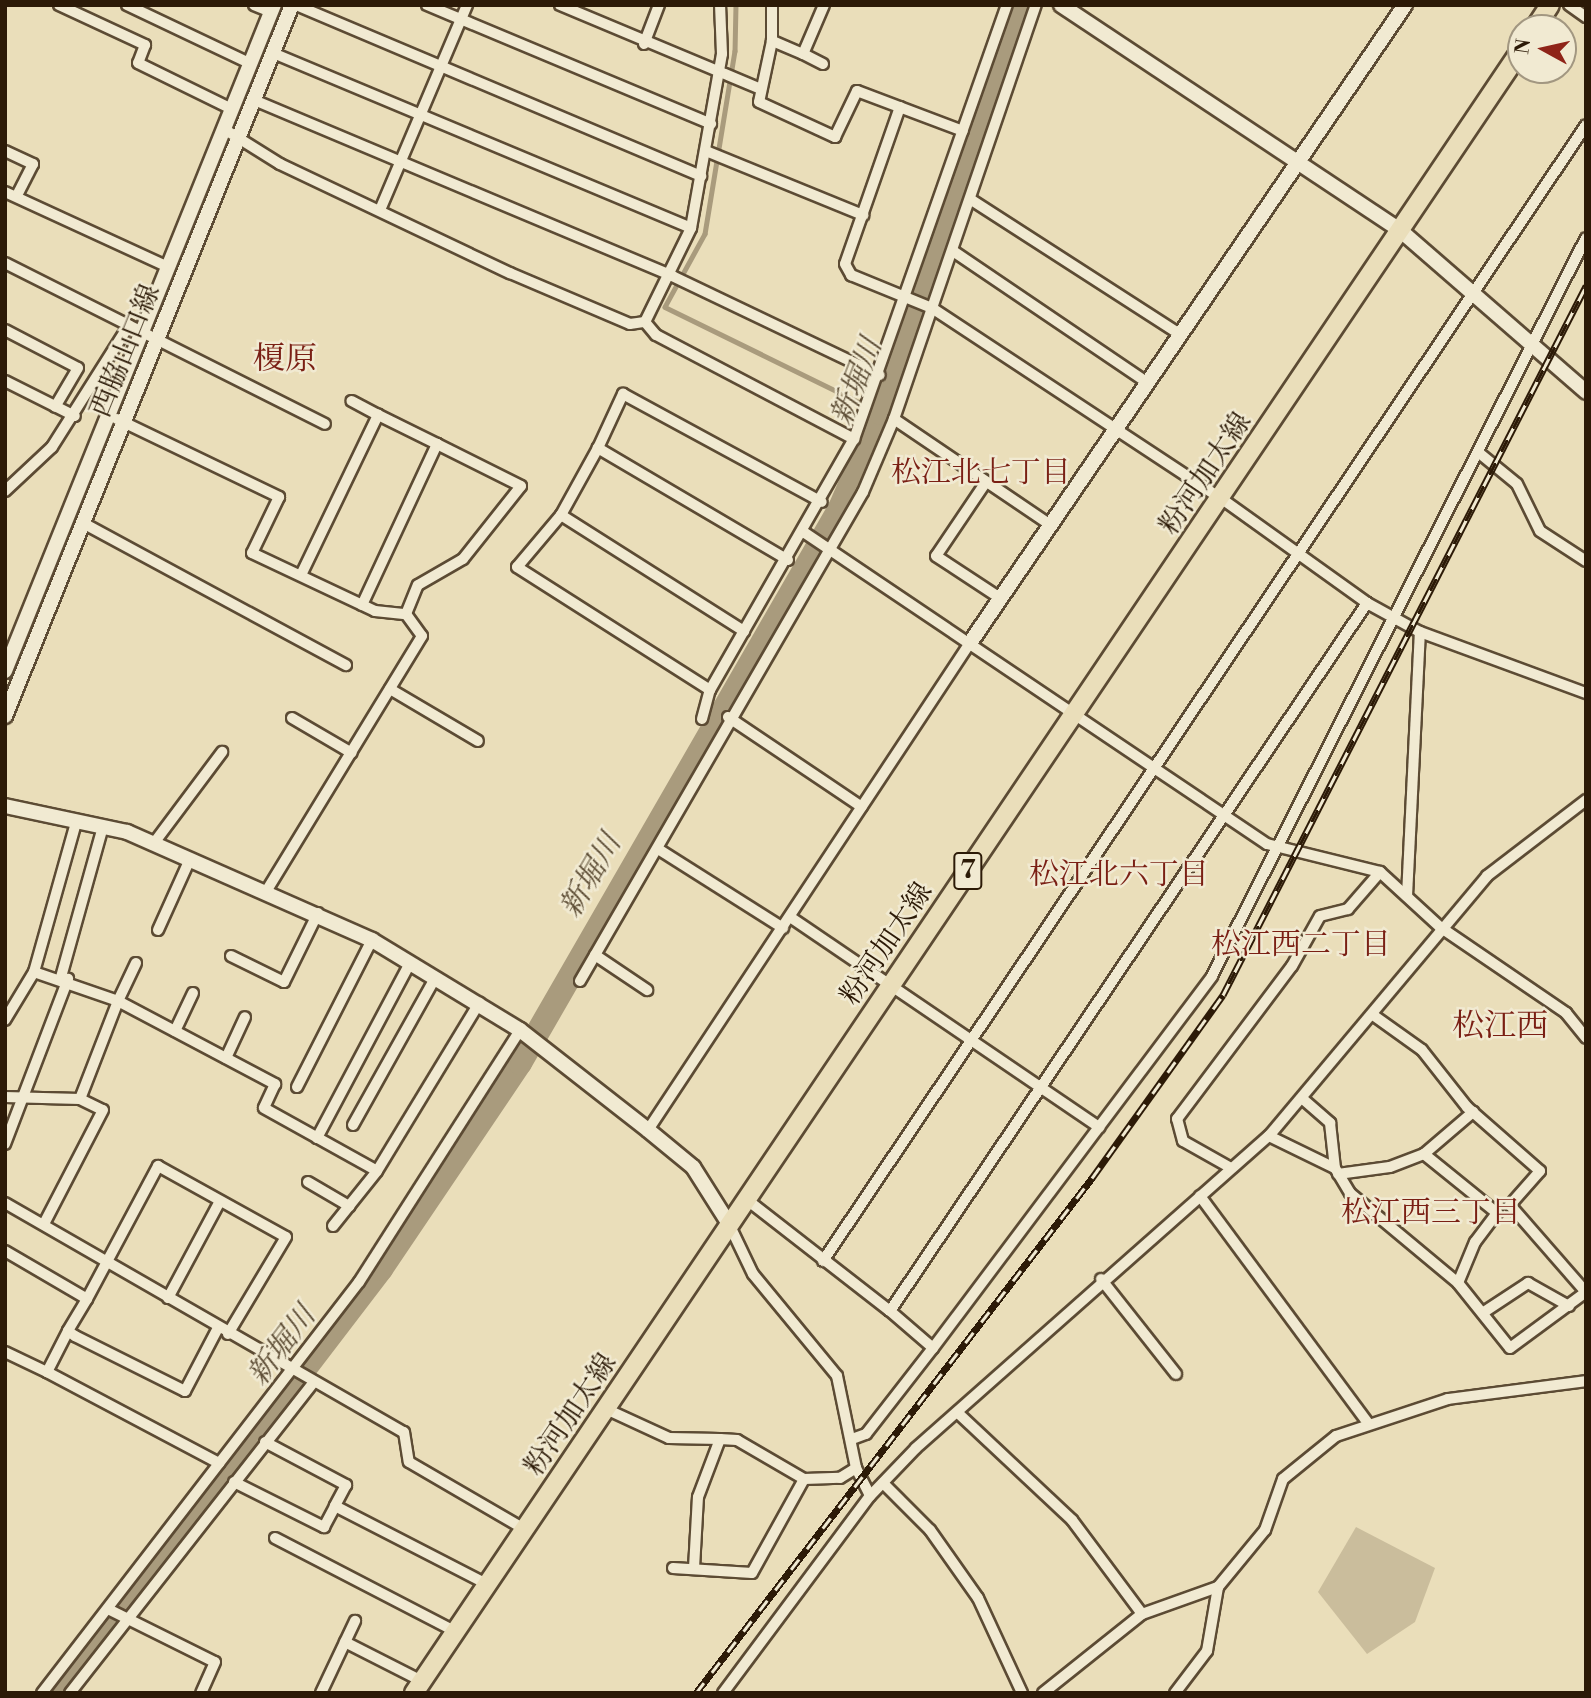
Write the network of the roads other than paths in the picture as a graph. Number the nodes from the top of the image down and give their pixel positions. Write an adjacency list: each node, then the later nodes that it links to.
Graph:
1 (59, 5): 32 (street)
2 (127, 5): 24 (street)
3 (254, 5): 17 (street)
4 (294, 5): 22 (street, 西脇山口線); 26 (street)
5 (427, 5): 19 (street)
6 (467, 5): 19 (street)
7 (561, 5): 21 (street)
8 (659, 5): 21 (street)
9 (720, 5): 27 (street)
10 (772, 5): 20 (street)
11 (824, 5): 23 (street)
12 (1007, 5): 37 (street)
13 (1036, 5): 46 (street)
14 (1061, 5): 42 (street)
15 (1405, 5): 42 (street)
16 (1569, 5): 18 (street)
17 (273, 9): 24 (street, 西脇山口線)
18 (1586, 17)
19 (461, 20): 26 (street); 34 (street)
20 (772, 41): 23 (street); 29 (street)
21 (644, 44): 27 (street)
22 (272, 53): 30 (street, 西脇山口線); 33 (street)
23 (803, 54): 25 (street)
24 (251, 64): 32 (street, 西脇山口線)
25 (824, 64)
26 (441, 66): 33 (street); 43 (street)
27 (720, 71): 29 (street); 34 (street)
28 (1507, 71): 50 (main road, 粉河加太線 / 7)
29 (761, 89): 31 (street)
30 (254, 100): 38 (street, 西脇山口線); 41 (street)
31 (900, 107): 37 (street); 48 (street)
32 (232, 109): 36 (street, 西脇山口線)
33 (420, 115): 41 (street); 49 (street)
34 (711, 124): 40 (street)
35 (1586, 125): 56 (street)
36 (224, 129): 38 (street); 54 (street, 西脇山口線)
37 (963, 131): 57 (street)
38 (238, 138): 47 (street); 63 (street, 西脇山口線)
39 (5, 151): 45 (street)
40 (706, 151): 43 (street); 48 (street)
41 (400, 162): 47 (street); 55 (street)
42 (1297, 163): 50 (street); 62 (street)
43 (701, 176): 49 (street)
44 (5, 192): 45 (street)
45 (18, 194): 54 (street)
46 (970, 199): 52 (street); 62 (street)
47 (380, 210): 59 (street)
48 (863, 215): 57 (street)
49 (691, 228): 55 (street)
50 (1401, 231): 56 (street); 84 (main road, 粉河加太線 / 7)
51 (1586, 238): 64 (street)
52 (953, 251): 58 (street); 67 (street)
53 (5, 263): 60 (street)
54 (169, 267): 60 (street, 西脇山口線)
55 (672, 276): 59 (street); 65 (street)
56 (1475, 294): 64 (street); 91 (street)
57 (908, 298): 58 (street); 65 (street)
58 (932, 308): 74 (street); 77 (street)
59 (645, 322): 78 (street)
60 (136, 329): 63 (street); 71 (street, 西脇山口線); 73 (street)
61 (5, 330): 70 (street)
62 (1178, 333): 67 (street)
63 (157, 340): 75 (street, 西脇山口線); 76 (street)
64 (1534, 344): 68 (street); 81 (street)
65 (880, 375): 78 (street)
66 (5, 381): 70 (street)
67 (1145, 381): 77 (street)
68 (1586, 391)
69 (352, 401): 72 (street)
70 (55, 407): 73 (street)
71 (108, 415): 75 (street); 104 (street, 西脇山口線)
72 (378, 415): 79 (street); 94 (street)
73 (75, 416): 83 (street)
74 (894, 419): 82 (street); 90 (street)
75 (123, 422): 87 (street, 西脇山口線); 94 (street)
76 (326, 424)
77 (1114, 427): 84 (street); 88 (street)
78 (854, 439): 85 (street)
79 (437, 444): 97 (street); 98 (street)
80 (598, 448): 85 (street); 86 (street); 92 (street)
81 (1478, 452): 93 (street); 99 (street)
82 (986, 482): 88 (street); 95 (street)
83 (5, 491)
84 (1222, 499): 91 (street); 108 (main road, 粉河加太線 / 7)
85 (822, 502): 89 (street)
86 (561, 516): 100 (street); 106 (street)
87 (83, 523): 103 (street); 109 (street, 西脇山口線)
88 (1049, 524): 95 (street)
89 (808, 535): 90 (street); 92 (street)
90 (830, 549): 102 (street); 112 (street)
91 (1300, 552): 96 (street); 116 (street)
92 (788, 559): 100 (street)
93 (1586, 561)
94 (301, 576): 97 (street)
95 (1000, 598): 102 (street)
96 (1367, 603): 99 (street); 120 (street)
97 (362, 605): 98 (street)
98 (406, 614): 105 (street)
99 (1393, 615): 101 (street); 125 (street)
100 (744, 631): 106 (street)
101 (1420, 632): 107 (street); 129 (street)
102 (970, 643): 108 (street); 119 (street)
103 (346, 665)
104 (5, 671)
105 (390, 690): 113 (street); 115 (street)
106 (710, 690): 111 (street)
107 (1586, 693)
108 (1073, 713): 116 (street); 144 (main road, 粉河加太線 / 7)
109 (5, 716)
110 (292, 718): 115 (street)
111 (702, 719)
112 (730, 719): 119 (street); 124 (street)
113 (478, 741)
114 (222, 752): 123 (street)
115 (352, 753): 128 (street)
116 (1155, 768): 120 (street); 155 (street)
117 (1586, 800): 132 (street)
118 (5, 806): 121 (street)
119 (862, 807): 131 (street)
120 (1224, 816): 125 (street); 158 (street)
121 (76, 823): 122 (street); 140 (street)
122 (103, 827): 123 (street); 141 (street)
123 (154, 843): 126 (street)
124 (658, 849): 133 (street); 136 (street)
125 (1279, 849): 127 (street); 165 (street)
126 (190, 859): 128 (street); 134 (street)
127 (1380, 872): 129 (street); 171 (street)
128 (266, 891): 130 (street)
129 (1407, 895): 132 (street)
130 (318, 913): 135 (street); 137 (street)
131 (790, 917): 133 (street); 144 (street)
132 (1440, 927): 149 (street); 154 (street)
133 (783, 928): 166 (street)
134 (158, 930)
135 (372, 940): 139 (street); 157 (street)
136 (595, 955): 143 (street); 145 (street)
137 (231, 956)
138 (136, 963): 147 (street)
139 (410, 963): 142 (street); 168 (street)
140 (34, 972): 141 (street); 151 (street)
141 (64, 978): 147 (street); 160 (street)
142 (435, 978): 148 (street); 164 (street)
143 (580, 981)
144 (892, 985): 155 (street); 176 (main road, 粉河加太線 / 7)
145 (647, 990)
146 (193, 993): 152 (street)
147 (118, 1001): 152 (street); 161 (street)
148 (480, 1003): 153 (street); 172 (street)
149 (1373, 1015): 162 (street); 163 (street)
150 (245, 1017): 156 (street)
151 (5, 1020)
152 (174, 1031): 156 (street)
153 (522, 1031): 166 (street); 199 (street)
154 (1586, 1038)
155 (972, 1040): 158 (street); 184 (street)
156 (226, 1058): 168 (street)
157 (296, 1087)
158 (1041, 1087): 165 (street); 192 (street)
159 (5, 1097): 160 (street)
160 (25, 1098): 161 (street); 169 (street)
161 (80, 1099): 180 (street)
162 (1304, 1100): 167 (street); 173 (street)
163 (1473, 1112): 170 (street); 188 (street)
164 (353, 1125)
165 (1099, 1127): 196 (street)
166 (648, 1130): 181 (street)
167 (1269, 1136): 171 (street); 173 (street)
168 (317, 1138): 172 (street)
169 (5, 1144)
170 (1424, 1154): 173 (street); 187 (street)
171 (1231, 1168): 175 (street)
172 (377, 1171): 179 (street)
173 (1336, 1171): 187 (street)
174 (308, 1182): 179 (street)
175 (1200, 1196): 186 (street); 205 (street)
176 (746, 1199): 181 (main road, 粉河加太線 / 7); 184 (street)
177 (220, 1201): 185 (street); 189 (street); 195 (street)
178 (5, 1203): 180 (street)
179 (349, 1206): 182 (street)
180 (44, 1224): 185 (street)
181 (729, 1224): 203 (main road, 粉河加太線 / 7); 207 (street)
182 (334, 1226)
183 (5, 1251): 190 (street)
184 (824, 1261): 192 (street)
185 (110, 1263): 189 (street); 190 (street)
186 (1101, 1279): 200 (street); 204 (street)
187 (1458, 1283): 193 (street)
188 (1586, 1292): 191 (street)
189 (168, 1298): 195 (street)
190 (87, 1299): 194 (street)
191 (1569, 1306): 193 (street); 193 (street)
192 (890, 1311): 196 (street)
193 (1484, 1312)
194 (68, 1331): 195 (street); 198 (street)
195 (223, 1331): 199 (street)
196 (933, 1348): 207 (street)
197 (5, 1352): 198 (street)
198 (47, 1372): 209 (street)
199 (293, 1372): 202 (street); 209 (street)
200 (1176, 1374)
201 (1586, 1381): 205 (street)
202 (310, 1382): 208 (street); 216 (street)
203 (606, 1409): 206 (street); 216 (main road, 粉河加太線 / 7)
204 (958, 1413): 213 (street); 223 (street)
205 (1368, 1423): 221 (street)
206 (720, 1439): 211 (street); 219 (street)
207 (852, 1439): 210 (street)
208 (265, 1443): 212 (street); 215 (street)
209 (219, 1463): 222 (street)
210 (856, 1468): 211 (street); 214 (street)
211 (804, 1479): 219 (street)
212 (234, 1482): 215 (street); 224 (street)
213 (883, 1483): 214 (street); 234 (street)
214 (870, 1496): 233 (street)
215 (335, 1506): 220 (street)
216 (526, 1530): 220 (main road, 粉河加太線 / 7)
217 (275, 1538): 226 (street)
218 (673, 1568): 219 (street)
219 (694, 1568)
220 (489, 1585): 226 (main road, 粉河加太線 / 7)
221 (1217, 1587): 223 (street); 236 (street)
222 (108, 1609): 224 (street); 229 (street)
223 (1143, 1614): 235 (street)
224 (127, 1618): 230 (street); 231 (street)
225 (355, 1621): 227 (street)
226 (456, 1632): 228 (main road, 粉河加太線 / 7)
227 (345, 1642): 228 (street); 232 (street)
228 (418, 1687)
229 (42, 1693)
230 (70, 1693)
231 (201, 1693)
232 (321, 1693)
233 (723, 1693)
234 (1021, 1693)
235 (1043, 1693)
236 (1175, 1693)

